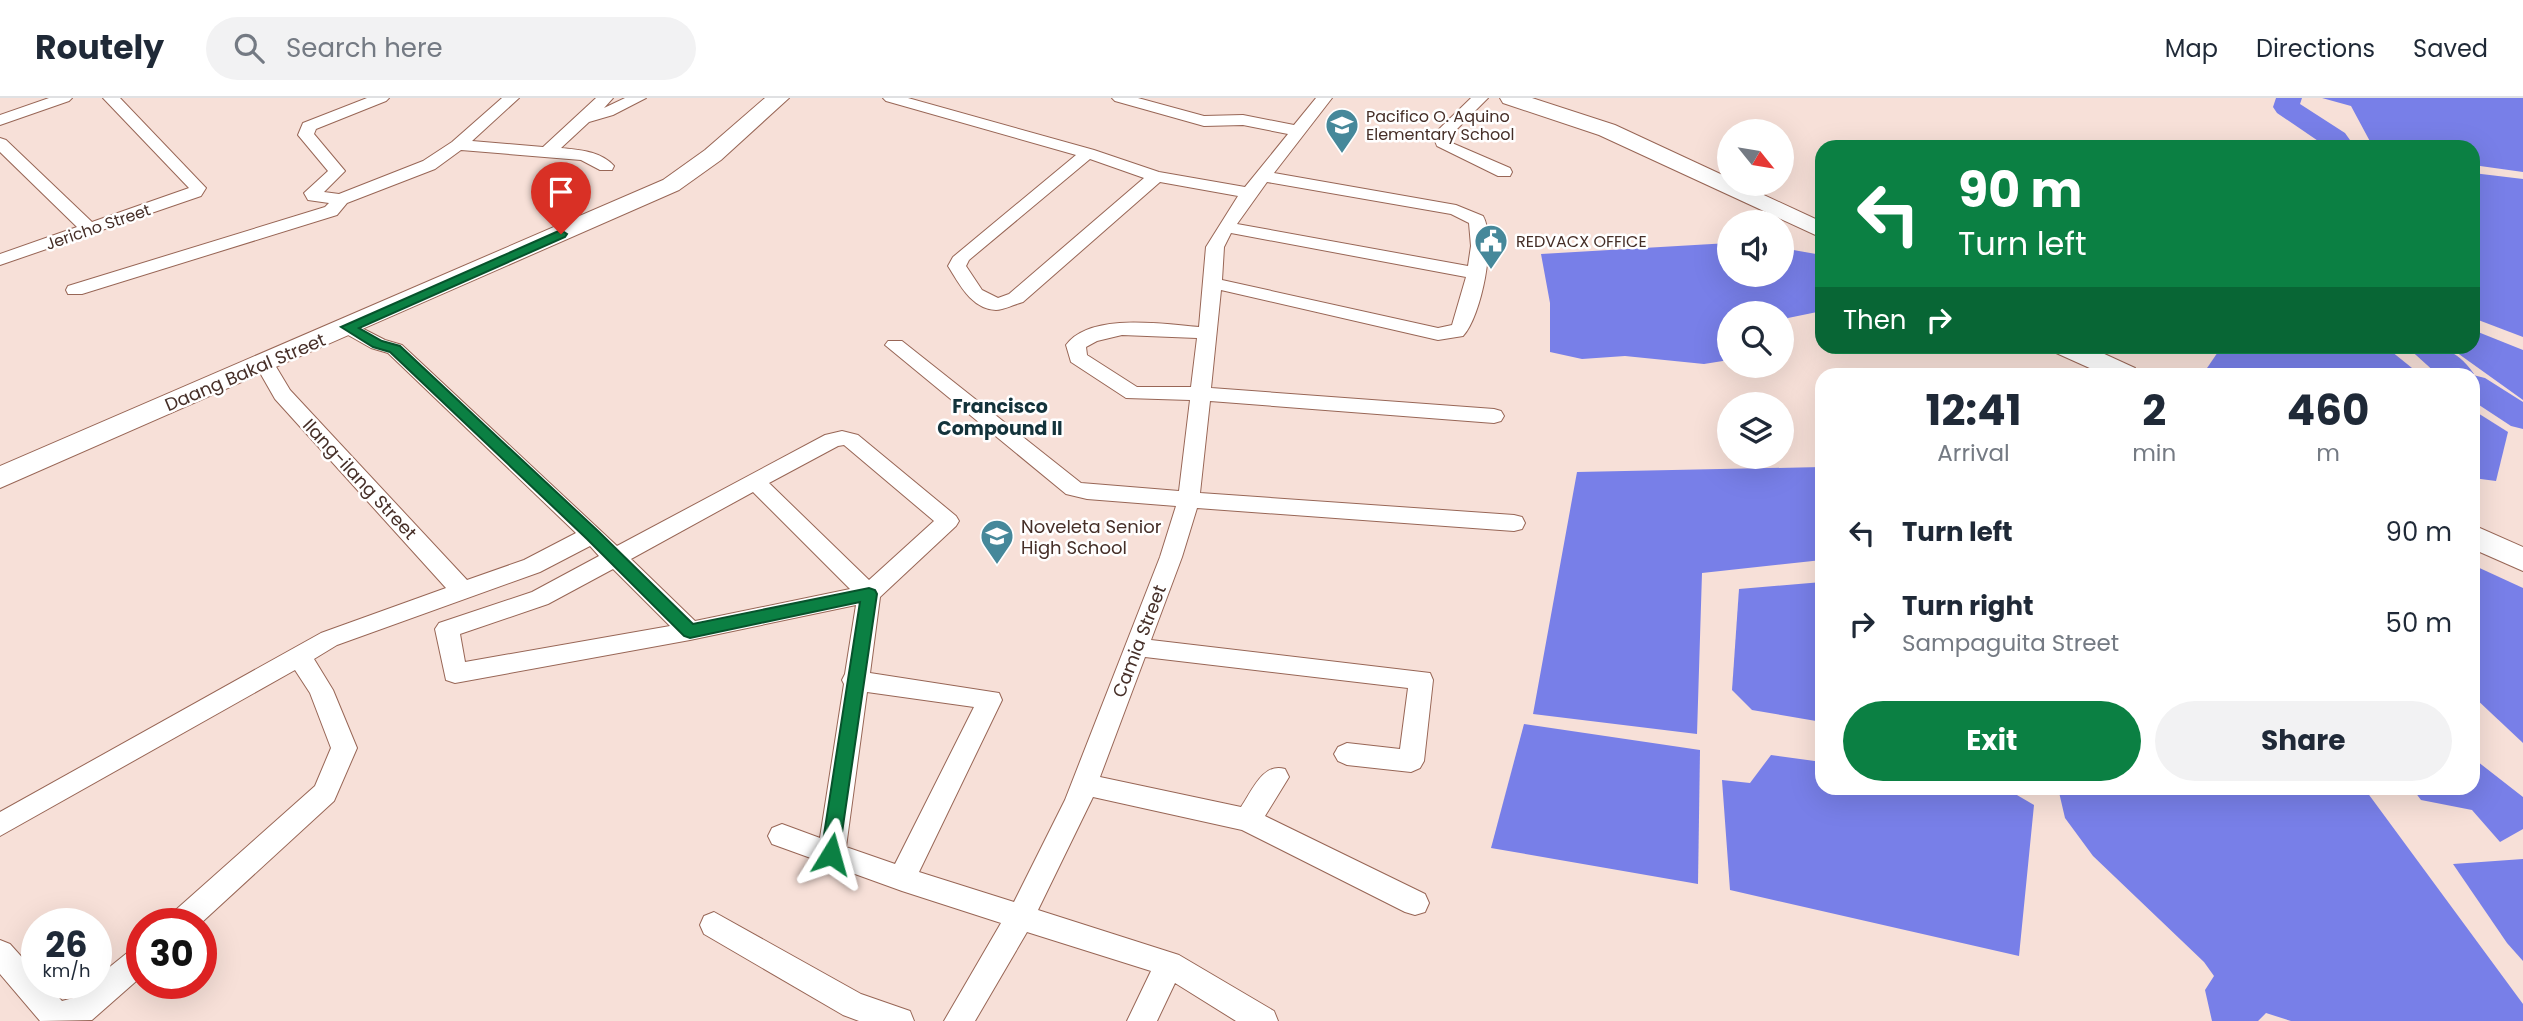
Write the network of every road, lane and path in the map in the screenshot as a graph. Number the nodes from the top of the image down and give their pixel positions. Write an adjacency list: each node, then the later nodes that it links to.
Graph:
1 (64, 98): 15 (street)
2 (111, 98): 28 (street, Jericho Street)
3 (381, 98): 25 (street)
4 (483, 98): 13 (street)
5 (605, 98): 14 (street)
6 (638, 98): 14 (street)
7 (778, 98): 33 (street, Daang Bakal Street)
8 (891, 98): 20 (street)
9 (1121, 98): 16 (street)
10 (1324, 98): 16 (street, Camia Street)
11 (1480, 98): 22 (street)
12 (1511, 98): 27 (street)
13 (506, 102): 18 (street)
14 (585, 117): 19 (street)
15 (0, 120)
16 (1299, 131): 24 (street, Camia Street)
17 (0, 143): 28 (street)
18 (458, 145): 19 (street); 25 (street)
19 (547, 152): 21 (street)
20 (1088, 153): 23 (street); 23 (street)
21 (606, 166)
22 (1504, 172)
23 (1156, 176): 24 (street)
24 (1256, 184): 26 (street, Camia Street); 30 (street)
25 (341, 199): 32 (street)
26 (1226, 227): 30 (street); 31 (street, Camia Street)
27 (1815, 228)
28 (89, 229): 29 (street, Jericho Street)
29 (0, 260)
30 (1476, 273): 31 (street)
31 (1213, 283): 34 (street, Camia Street)
32 (75, 290)
33 (348, 327): 37 (street, Daang Bakal Street); 45 (street)
34 (1206, 333): 39 (street, Camia Street); 39 (street)
35 (895, 345): 43 (street)
36 (2081, 354): 38 (street)
37 (265, 364): 41 (street, Daang Bakal Street); 49 (street, Ilang-ilang Street)
38 (2112, 368)
39 (1200, 394): 40 (street); 43 (street, Camia Street)
40 (1494, 416)
41 (0, 478)
42 (755, 482): 47 (street); 50 (street); 50 (street)
43 (1189, 499): 44 (street); 52 (street, Camia Street)
44 (1514, 523)
45 (592, 535): 47 (street); 49 (street)
46 (2480, 539): 48 (street)
47 (615, 559): 51 (street); 51 (street)
48 (2523, 560)
49 (462, 590): 53 (street)
50 (869, 594): 51 (street); 54 (street)
51 (690, 631)
52 (1135, 647): 55 (street); 57 (street, Camia Street)
53 (299, 656): 59 (street); 64 (street)
54 (855, 680): 61 (street); 62 (street)
55 (1347, 754)
56 (1276, 777): 58 (street)
57 (1084, 784): 58 (street); 65 (street, Camia Street)
58 (1247, 820): 63 (street)
59 (0, 825)
60 (782, 836): 61 (street)
61 (831, 854): 62 (street)
62 (902, 879): 65 (street)
63 (1415, 902)
64 (198, 908)
65 (1021, 916): 68 (street); 71 (street, Camia Street)
66 (714, 925): 70 (street)
67 (0, 953): 69 (street)
68 (1169, 964): 72 (street); 73 (street)
69 (126, 972)
70 (899, 1021)
71 (959, 1021)
72 (1142, 1021)
73 (1263, 1021)

